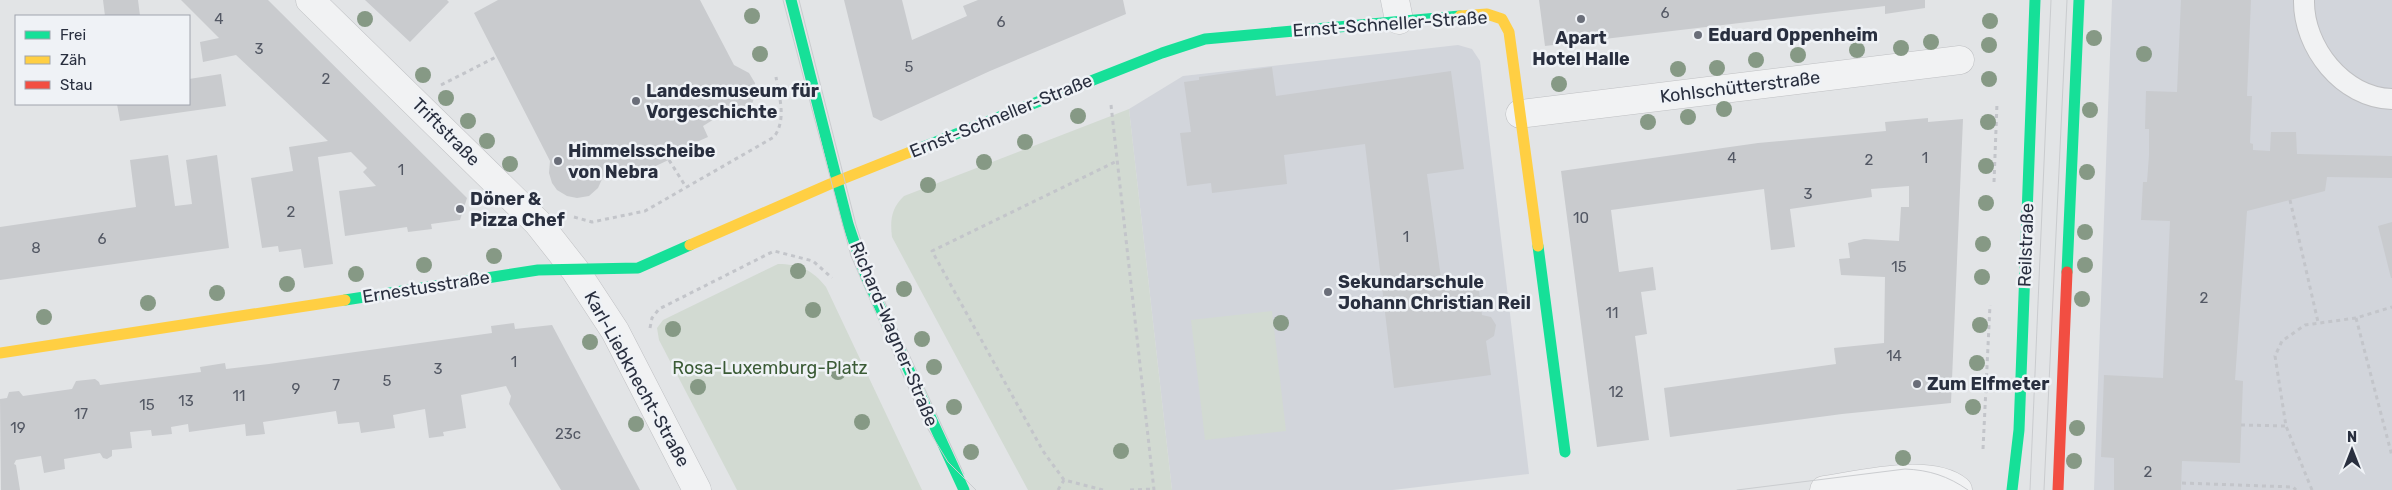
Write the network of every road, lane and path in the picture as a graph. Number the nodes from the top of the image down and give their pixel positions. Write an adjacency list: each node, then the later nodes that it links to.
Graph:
1 (310, 0): 12 (street, Triftstraße)
2 (791, 0): 17 (street, Richard-Wagner-Straße)
3 (2035, 0): 45 (street, Reilstraße)
4 (2079, 0): 46 (street)
5 (2304, 0): 13 (lane)
6 (1397, 10): 10 (street, Ernst-Schneller-Straße); 14 (street, Ernst-Schneller-Straße)
7 (496, 57): 12 (path)
8 (1960, 60): 14 (street, Kohlschütterstraße)
9 (775, 71): 19 (path)
10 (1108, 74): 16 (path); 17 (street, Ernst-Schneller-Straße)
11 (1997, 96): 18 (path)
12 (413, 99): 22 (street, Triftstraße)
13 (2392, 99)
14 (1520, 114): 32 (street, Ernst-Schneller-Straße)
15 (669, 160): 19 (path)
16 (1117, 162): 35 (path); 37 (path)
17 (837, 181): 22 (street, Ernestusstraße); 39 (street, Richard-Wagner-Straße)
18 (1994, 183)
19 (686, 187): 21 (path)
20 (2290, 200): 27 (path)
21 (568, 213)
22 (575, 270): 29 (street, Ernestusstraße); 38 (street, Karl-Liebknecht-Straße)
23 (835, 284): 28 (path)
24 (1990, 296): 33 (path)
25 (2392, 307): 26 (path)
26 (2356, 318): 27 (path); 34 (path)
27 (2318, 322): 31 (path)
28 (651, 337)
29 (0, 353)
30 (2241, 425): 31 (path)
31 (2286, 426): 48 (path)
32 (1565, 452)
33 (1982, 453)
34 (2392, 456)
35 (1064, 480): 40 (path); 41 (path)
36 (2182, 483): 47 (path)
37 (1154, 489): 42 (path)
38 (697, 490)
39 (964, 490)
40 (1058, 490)
41 (1103, 490)
42 (1130, 490)
43 (1824, 490): 44 (street)
44 (1958, 490)
45 (2012, 490)
46 (2058, 490)
47 (2296, 490)
48 (2312, 490)

